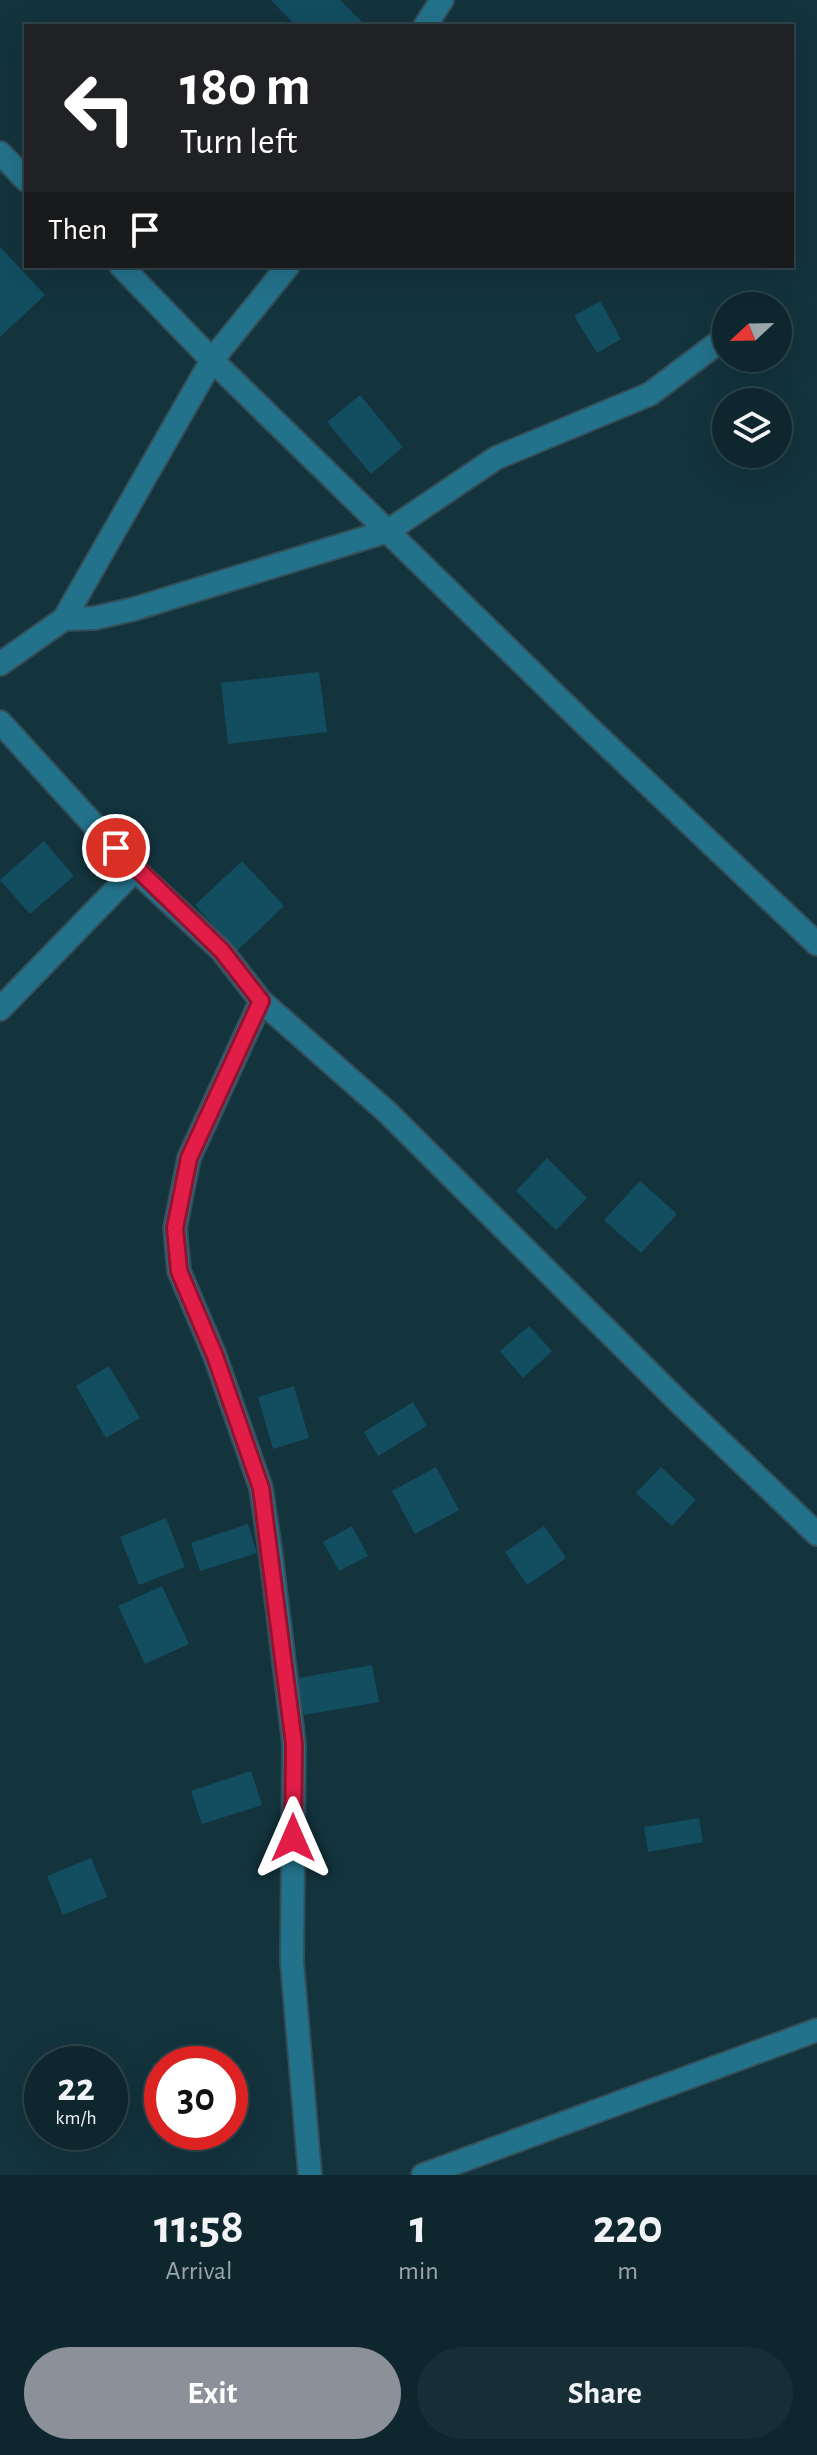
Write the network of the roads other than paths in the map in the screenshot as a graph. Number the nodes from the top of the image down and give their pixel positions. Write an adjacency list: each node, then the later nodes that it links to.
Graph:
1 (442, 0): 2 (street)
2 (426, 24)
3 (0, 153): 4 (street)
4 (24, 178)
5 (123, 268): 8 (street)
6 (286, 268): 8 (street)
7 (712, 347): 9 (street)
8 (212, 360): 9 (street); 10 (street)
9 (388, 531): 10 (street); 14 (street)
10 (64, 619): 11 (street)
11 (0, 664)
12 (0, 722): 13 (street)
13 (135, 870): 15 (street); 16 (street)
14 (817, 944)
15 (261, 1001): 17 (street); 19 (street)
16 (0, 1009)
17 (817, 1534)
18 (817, 2030): 20 (street)
19 (310, 2175)
20 (423, 2175)

